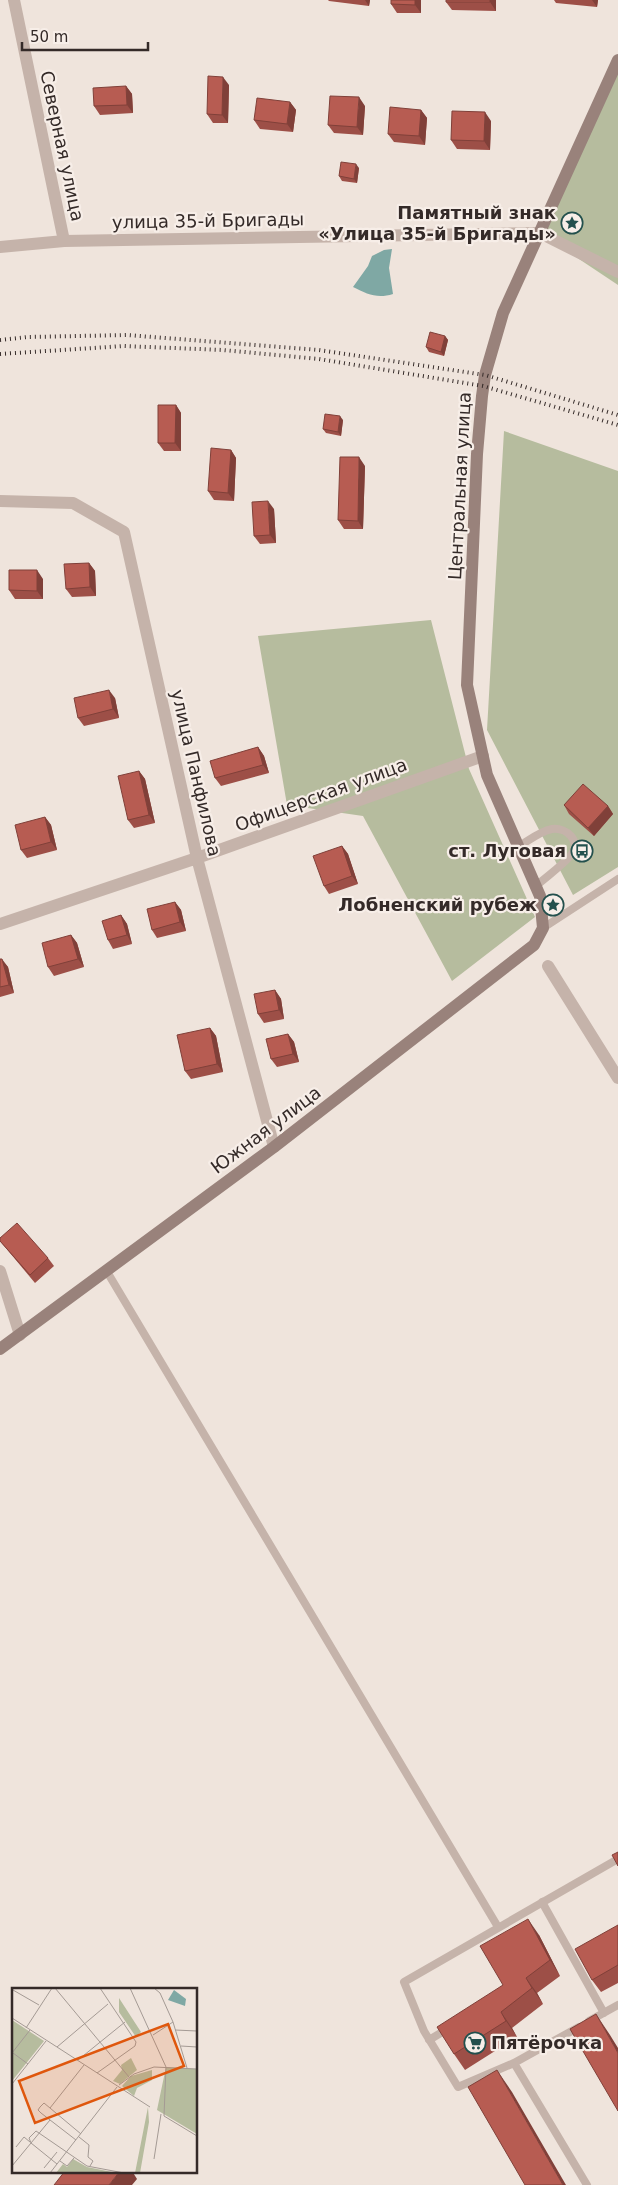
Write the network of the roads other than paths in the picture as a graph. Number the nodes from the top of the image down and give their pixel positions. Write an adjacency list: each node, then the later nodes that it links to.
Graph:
1 (14, 0): 4 (street, Северная улица)
2 (618, 60): 3 (street, Центральная улица)
3 (540, 233): 4 (street, улица 35-й Бригады); 6 (street, улица 35-й Бригады); 8 (street, Центральная улица)
4 (64, 241): 5 (street, улица 35-й Бригады)
5 (0, 247)
6 (618, 272)
7 (0, 501): 10 (street, улица Панфилова)
8 (483, 756): 9 (street, Центральная улица); 10 (street, Офицерская улица)
9 (518, 847): 12 (street, Центральная улица); 12 (lane)
10 (197, 858): 13 (street, Офицерская улица); 17 (street, улица Панфилова)
11 (618, 879): 14 (lane)
12 (536, 886): 14 (street, Центральная улица)
13 (0, 924)
14 (543, 928): 17 (street, Южная улица)
15 (548, 966): 16 (street)
16 (618, 1078)
17 (274, 1146): 18 (street, Южная улица)
18 (106, 1270): 20 (street, Южная улица); 24 (lane)
19 (0, 1271): 20 (street)
20 (20, 1335): 21 (street, Южная улица)
21 (0, 1349)
22 (618, 1859): 23 (lane)
23 (542, 1902): 24 (lane); 26 (lane)
24 (498, 1927): 30 (lane)
25 (579, 1950): 26 (lane)
26 (571, 1955): 28 (lane)
27 (618, 2005): 28 (lane)
28 (604, 2013): 31 (lane)
29 (454, 2024): 30 (lane)
30 (429, 2040): 31 (lane)
31 (514, 2063): 32 (lane)
32 (587, 2185)

